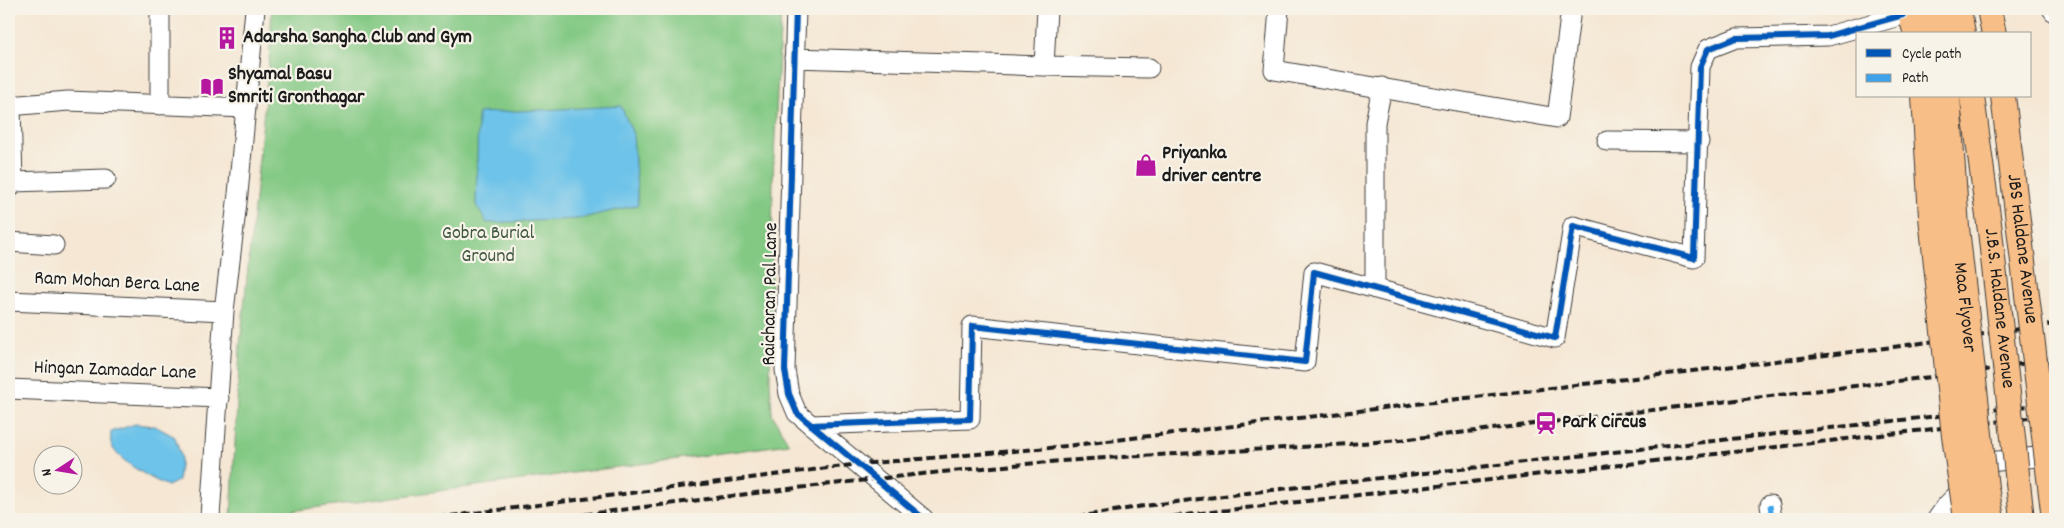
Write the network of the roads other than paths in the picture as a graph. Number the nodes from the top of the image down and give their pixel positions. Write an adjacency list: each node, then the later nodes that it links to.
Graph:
1 (160, 9): 26 (street)
2 (255, 9): 28 (street, Ram Mohan Bera Lane)
3 (796, 9): 18 (street, Raicharan Pal Lane)
4 (1047, 9): 19 (street)
5 (1279, 9): 21 (street)
6 (1571, 9): 21 (street)
7 (1900, 9): 30 (street)
8 (1911, 9): 14 (highway)
9 (1934, 9): 15 (highway)
10 (1959, 9): 16 (main road)
11 (1989, 9): 17 (main road)
12 (2052, 9): 13 (street)
13 (2055, 13)
14 (1917, 32)
15 (1940, 32)
16 (1963, 32)
17 (1994, 32)
18 (794, 58): 19 (street); 40 (street, Raicharan Pal Lane)
19 (1044, 66): 20 (street)
20 (1149, 68)
21 (1382, 87): 35 (street)
22 (1926, 98): 45 (highway, Maa Flyover, bridge)
23 (1946, 98): 46 (highway, Maa Flyover, bridge)
24 (1972, 98): 47 (main road, J.B.S. Haldane Avenue, bridge)
25 (2003, 98): 48 (main road, JBS Haldane Avenue, bridge)
26 (160, 105): 27 (street); 28 (street)
27 (10, 106): 32 (street)
28 (246, 108): 37 (street, Ram Mohan Bera Lane)
29 (1607, 141): 30 (street)
30 (1699, 142): 35 (street)
31 (106, 179): 32 (street)
32 (11, 185)
33 (9, 242): 34 (street)
34 (54, 245)
35 (1375, 289): 40 (street)
36 (9, 301): 37 (street, Ram Mohan Bera Lane)
37 (224, 310): 39 (street, Ram Mohan Bera Lane)
38 (9, 389): 39 (street, Hingan Zamadar Lane)
39 (220, 398): 42 (street, Ram Mohan Bera Lane)
40 (811, 425): 43 (street, Raicharan Pal Lane)
41 (2055, 455): 44 (street)
42 (210, 517)
43 (924, 519)
44 (1937, 519)
45 (1968, 519)
46 (1990, 519)
47 (2022, 519)
48 (2054, 519)

